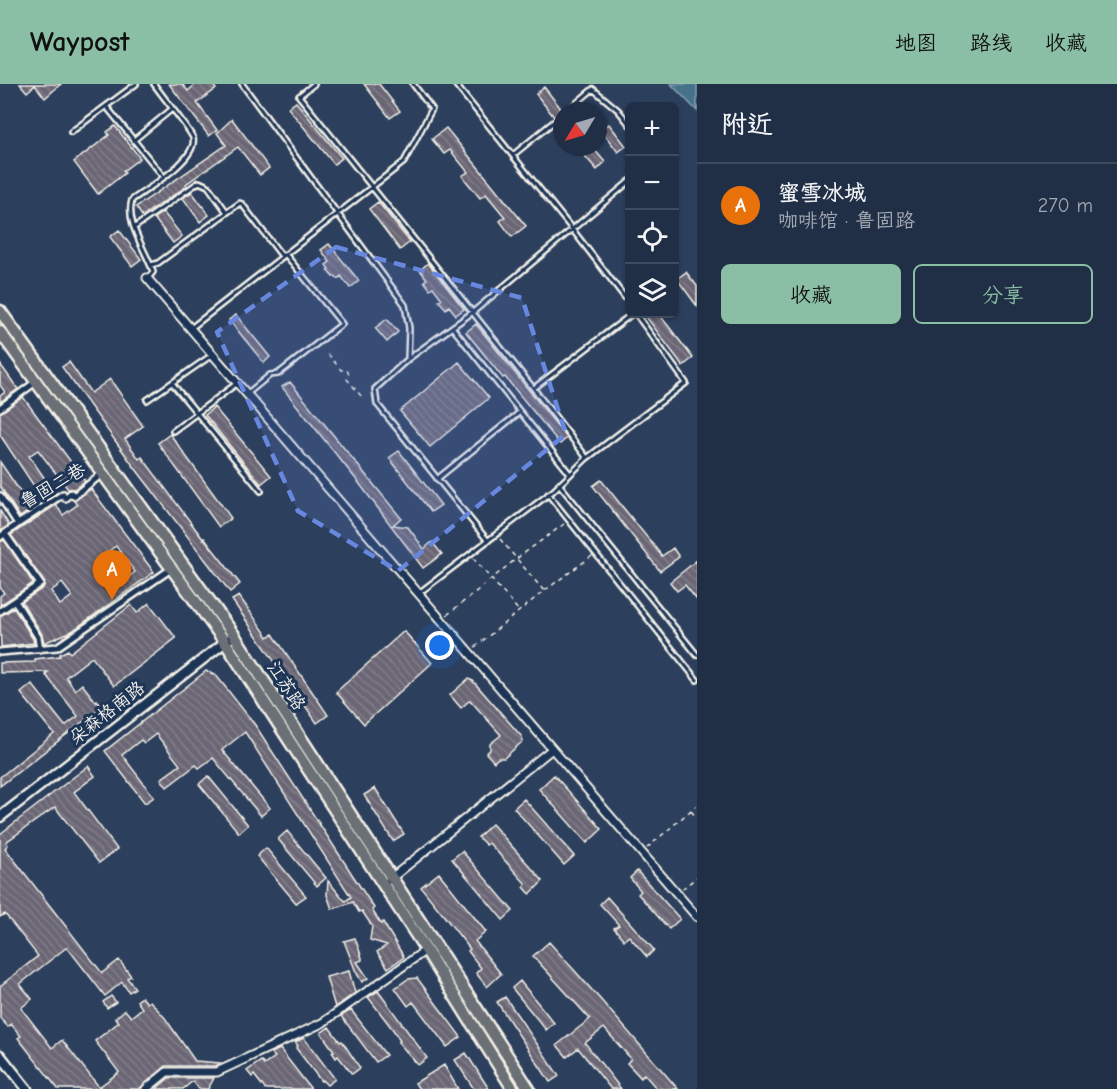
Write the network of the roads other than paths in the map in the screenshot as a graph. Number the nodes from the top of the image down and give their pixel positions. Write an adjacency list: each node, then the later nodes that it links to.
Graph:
1 (136, 84): 8 (lane)
2 (154, 84): 9 (lane)
3 (242, 84): 19 (lane)
4 (314, 84): 17 (lane)
5 (413, 84): 17 (lane)
6 (455, 84): 14 (lane)
7 (578, 102): 10 (lane)
8 (106, 106): 12 (lane); 13 (lane)
9 (172, 109): 13 (lane); 15 (lane)
10 (625, 118)
11 (553, 122): 14 (lane)
12 (71, 132)
13 (134, 140): 15 (lane)
14 (513, 155): 21 (lane)
15 (163, 176): 20 (lane)
16 (625, 185): 21 (lane)
17 (372, 186): 19 (lane); 27 (lane)
18 (226, 211): 20 (lane); 22 (lane); 23 (lane)
19 (339, 214): 22 (lane); 34 (lane)
20 (135, 227): 23 (lane)
21 (572, 229): 25 (lane); 27 (lane)
22 (286, 255): 31 (lane); 39 (lane)
23 (151, 265): 24 (lane)
24 (147, 278): 31 (street)
25 (625, 298)
26 (0, 311): 60 (highway, 江苏路)
27 (472, 312): 30 (lane); 38 (lane)
28 (629, 318): 38 (lane)
29 (637, 318): 45 (lane)
30 (452, 327): 34 (lane); 42 (lane)
31 (191, 328): 33 (street)
32 (0, 332): 35 (highway, 江苏路)
33 (214, 354): 36 (street); 37 (lane)
34 (408, 359): 48 (lane)
35 (37, 381): 41 (street); 46 (highway, 江苏路)
36 (238, 382): 39 (street); 43 (lane)
37 (172, 383): 40 (lane); 43 (lane)
38 (534, 388): 45 (lane)
39 (248, 393): 57 (street)
40 (147, 400)
41 (0, 408)
42 (520, 412): 47 (lane); 48 (lane)
43 (197, 413): 44 (lane); 50 (lane)
44 (173, 431)
45 (587, 458): 47 (lane)
46 (103, 473): 53 (street, 鲁固二巷); 56 (highway, 江苏路)
47 (570, 474): 49 (lane)
48 (437, 479): 55 (lane)
49 (559, 484): 51 (lane); 63 (lane)
50 (261, 491)
51 (548, 494): 55 (lane); 64 (lane)
52 (0, 496): 53 (street, 鲁固二巷)
53 (18, 524): 54 (street, 鲁固二巷)
54 (4, 536): 58 (street, 鲁固二巷)
55 (488, 541): 57 (lane)
56 (173, 568): 60 (highway, 江苏路); 61 (street)
57 (419, 593): 65 (street)
58 (15, 601): 59 (street); 61 (street)
59 (0, 611)
60 (229, 638): 66 (street, 朵森格南路); 67 (highway, 江苏路); 68 (highway, 江苏路)
61 (40, 649): 62 (street)
62 (0, 652)
63 (697, 655)
64 (697, 680)
65 (552, 749): 67 (street); 69 (street)
66 (0, 817)
67 (392, 878): 68 (street); 75 (highway, 江苏路)
68 (383, 885): 70 (highway, 江苏路)
69 (697, 917)
70 (426, 950): 73 (street); 74 (highway, 江苏路)
71 (0, 1055): 72 (street)
72 (27, 1089)
73 (146, 1089)
74 (513, 1089)
75 (529, 1089)

